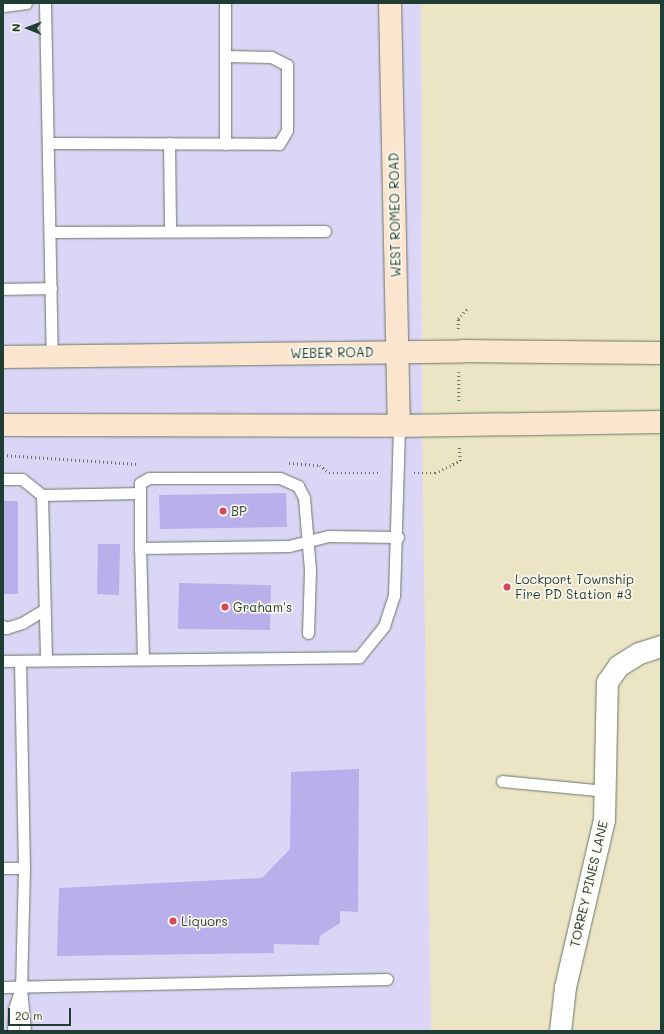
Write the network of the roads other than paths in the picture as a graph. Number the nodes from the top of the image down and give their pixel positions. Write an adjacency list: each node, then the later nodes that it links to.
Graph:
1 (26, 3): 5 (lane)
2 (45, 3): 7 (lane)
3 (225, 3): 6 (lane)
4 (390, 3): 15 (main road, WEST ROMEO ROAD)
5 (3, 6)
6 (226, 56): 9 (lane); 9 (lane)
7 (48, 143): 8 (lane); 12 (lane)
8 (169, 143): 9 (lane); 10 (lane)
9 (225, 144)
10 (170, 230): 11 (lane); 12 (lane)
11 (324, 231)
12 (50, 232): 14 (lane)
13 (3, 288): 14 (lane)
14 (51, 288): 17 (lane)
15 (398, 352): 16 (main road, WEBER ROAD); 17 (main road, WEBER ROAD); 21 (main road, WEST ROMEO ROAD)
16 (661, 353)
17 (52, 356): 18 (main road, WEBER ROAD)
18 (3, 357)
19 (661, 422): 21 (main road)
20 (3, 426): 21 (main road)
21 (398, 426): 25 (lane)
22 (3, 479): 24 (lane)
23 (140, 494): 24 (lane); 26 (lane); 27 (lane)
24 (42, 495): 28 (lane)
25 (398, 537): 26 (lane); 32 (lane)
26 (306, 542): 27 (lane); 30 (lane)
27 (140, 548): 32 (lane)
28 (44, 610): 29 (lane); 33 (lane)
29 (3, 626)
30 (308, 633)
31 (661, 646): 37 (street, TORREY PINES LANE)
32 (142, 659): 33 (lane)
33 (46, 660): 35 (lane)
34 (3, 661): 35 (lane)
35 (20, 661): 39 (lane)
36 (502, 781): 37 (lane)
37 (605, 791): 45 (street, TORREY PINES LANE)
38 (3, 868): 39 (lane)
39 (24, 868): 42 (lane)
40 (388, 978): 42 (lane)
41 (3, 987): 42 (lane)
42 (21, 988): 43 (lane); 44 (lane)
43 (14, 1031)
44 (25, 1031)
45 (560, 1031)

